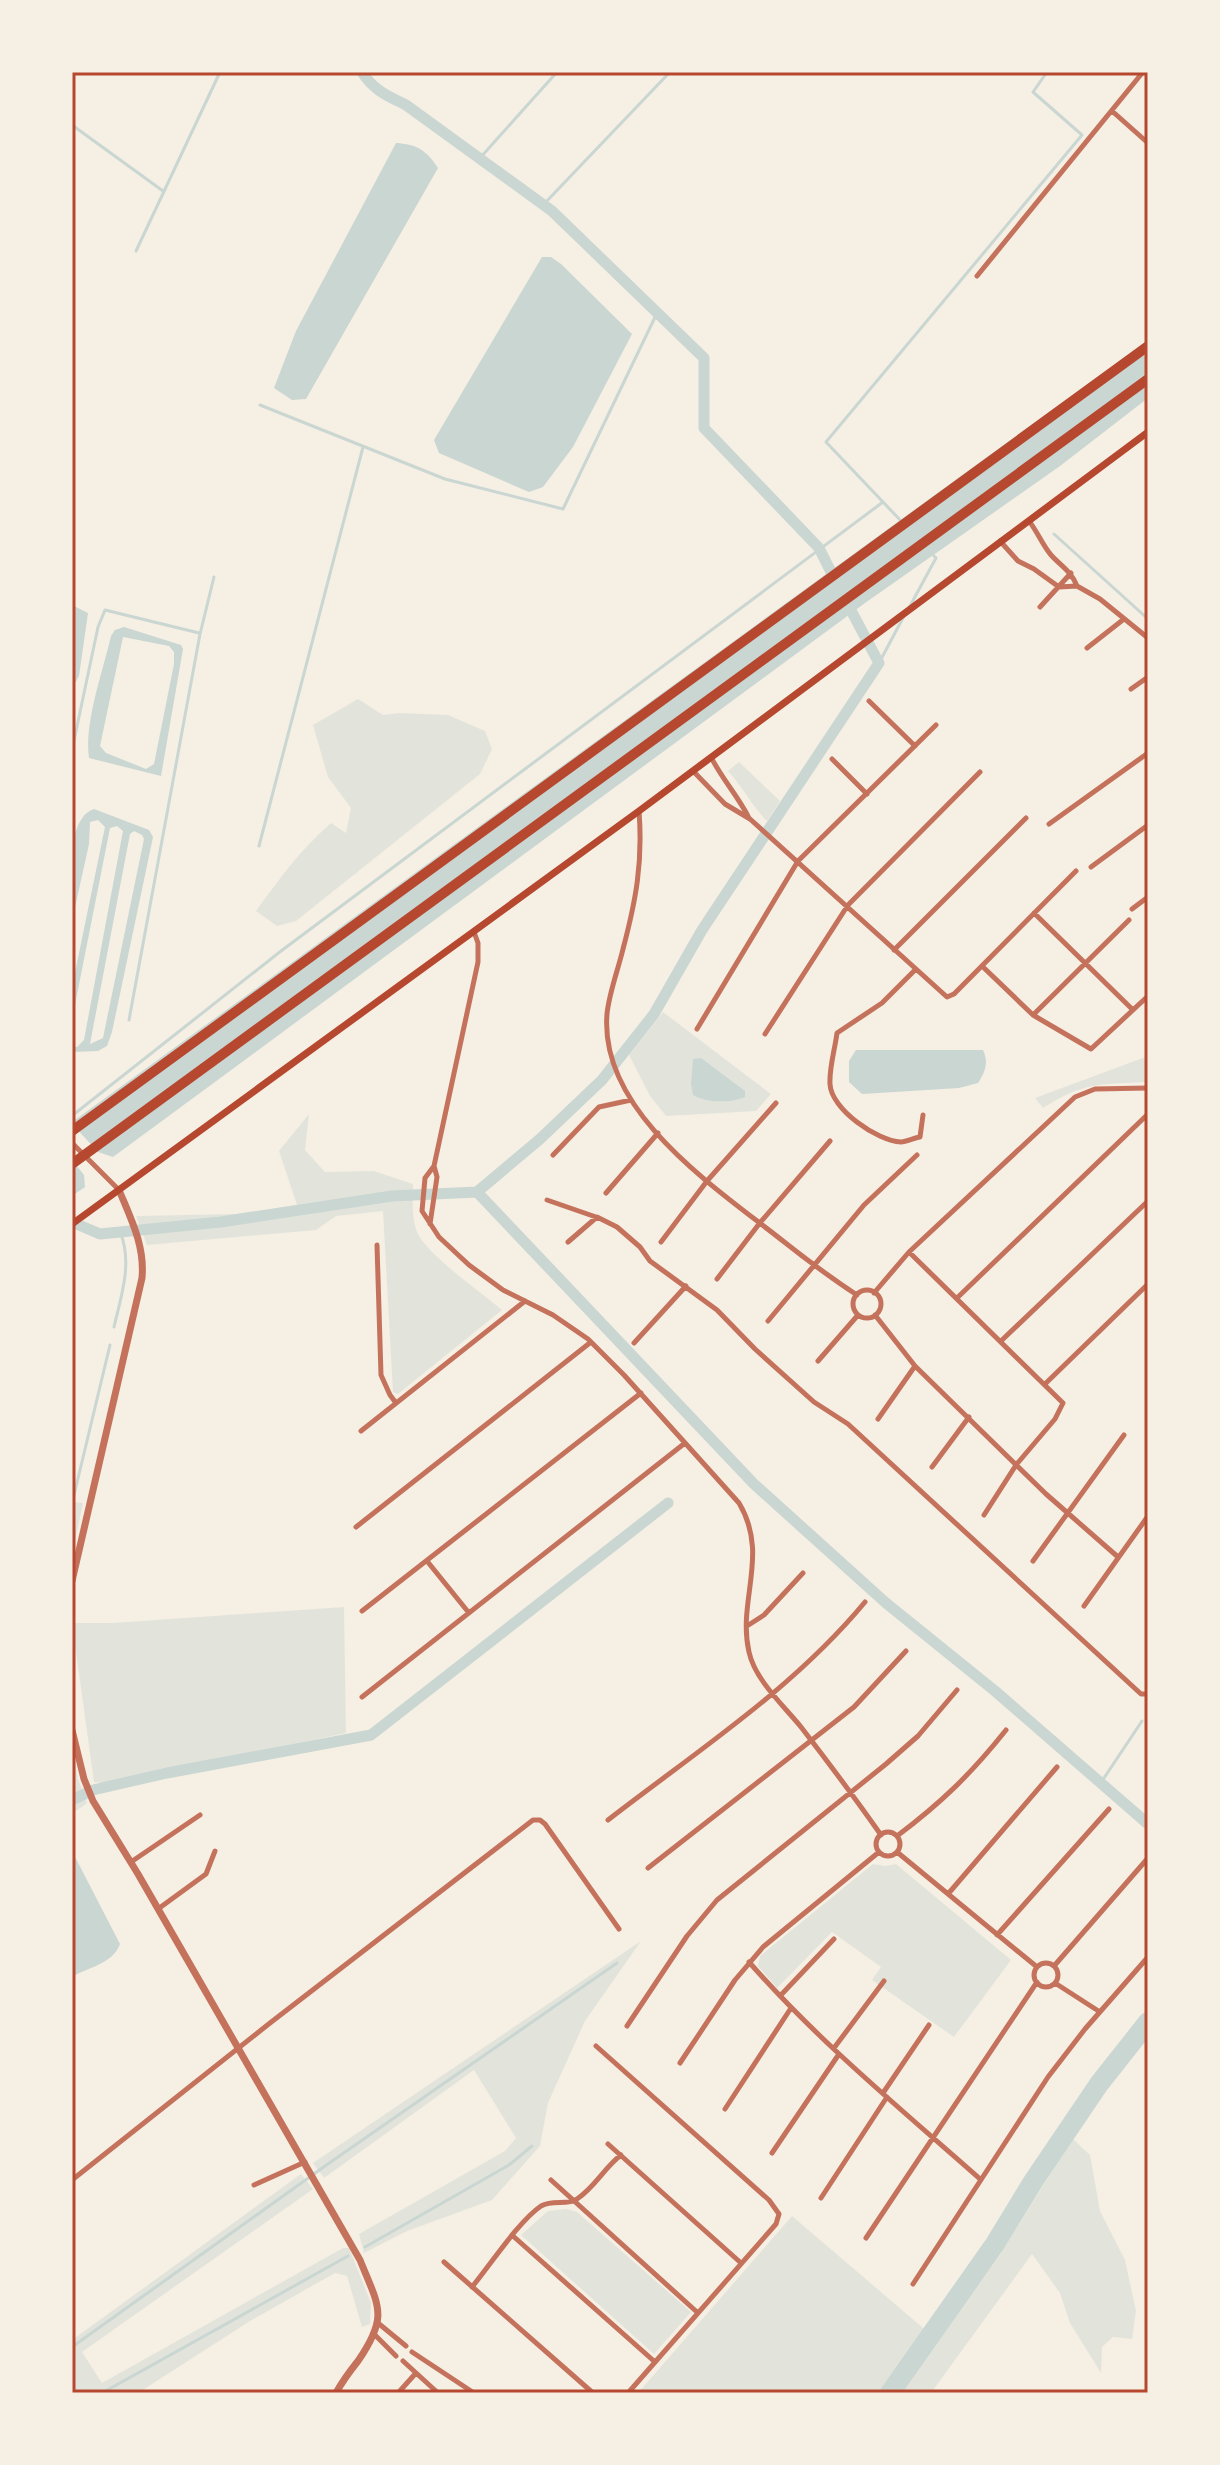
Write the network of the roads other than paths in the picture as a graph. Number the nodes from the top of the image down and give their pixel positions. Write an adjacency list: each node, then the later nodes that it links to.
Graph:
1 (1143, 72): 2 (street)
2 (1112, 111): 3 (street); 4 (street)
3 (1148, 143)
4 (977, 276)
5 (1148, 346): 56 (highway)
6 (1148, 379): 62 (highway)
7 (1148, 432): 8 (main road)
8 (1028, 520): 9 (main road); 10 (street)
9 (1000, 541): 12 (street); 23 (main road)
10 (1071, 572): 11 (street); 12 (street)
11 (1077, 586): 12 (street); 14 (street)
12 (1059, 587): 13 (street)
13 (1040, 607)
14 (1124, 619): 15 (street); 16 (street)
15 (1148, 638)
16 (1087, 648)
17 (1148, 677): 18 (street)
18 (1131, 689)
19 (869, 701): 21 (street)
20 (936, 725): 21 (street)
21 (915, 746): 27 (street)
22 (1148, 753): 31 (street)
23 (711, 757): 25 (main road); 30 (street)
24 (832, 759): 27 (street)
25 (693, 771): 28 (main road); 30 (street)
26 (980, 772): 37 (street)
27 (867, 794): 33 (street)
28 (639, 811): 41 (main road); 52 (street)
29 (1026, 818): 42 (street)
30 (750, 819): 33 (street)
31 (1049, 824)
32 (1148, 825): 34 (street)
33 (798, 861): 37 (street); 49 (street)
34 (1091, 867)
35 (1076, 871): 39 (street)
36 (1148, 897): 38 (street)
37 (848, 905): 42 (street); 50 (street)
38 (1132, 909)
39 (1034, 913): 43 (street); 44 (street)
40 (1129, 920): 43 (street)
41 (474, 931): 63 (street); 65 (main road)
42 (894, 950): 45 (street)
43 (1085, 963): 47 (street); 48 (street)
44 (982, 966): 45 (street); 48 (street)
45 (915, 970): 55 (street)
46 (1148, 996): 47 (street)
47 (1133, 1010): 48 (street)
48 (1033, 1015)
49 (697, 1029)
50 (765, 1034)
51 (1148, 1088): 76 (street)
52 (631, 1100): 57 (street); 60 (street)
53 (776, 1103): 64 (street)
54 (1148, 1114): 83 (street)
55 (923, 1115)
56 (72, 1131)
57 (658, 1133): 64 (street); 66 (street)
58 (830, 1141): 71 (street)
59 (72, 1143): 65 (street)
60 (553, 1155)
61 (917, 1155): 77 (street)
62 (72, 1164)
63 (434, 1166): 72 (street); 72 (street)
64 (707, 1181): 71 (street); 74 (street)
65 (119, 1190): 70 (main road); 111 (street)
66 (606, 1193)
67 (547, 1200): 69 (street)
68 (1148, 1201): 88 (street)
69 (597, 1217): 73 (street); 80 (street)
70 (72, 1224)
71 (759, 1224): 77 (street); 78 (street)
72 (429, 1225): 84 (street)
73 (568, 1242)
74 (661, 1242)
75 (377, 1245): 95 (street)
76 (909, 1252): 81 (street); 83 (street)
77 (814, 1267): 82 (street); 87 (street)
78 (717, 1279)
79 (1148, 1284): 93 (street)
80 (686, 1286): 90 (street); 120 (street)
81 (874, 1293): 82 (street); 86 (street)
82 (857, 1295): 85 (street)
83 (957, 1298): 88 (street)
84 (525, 1301): 89 (street); 95 (street)
85 (858, 1315): 86 (street); 91 (street)
86 (875, 1315): 92 (street)
87 (768, 1321)
88 (1001, 1341): 93 (street)
89 (591, 1342): 94 (street); 106 (street)
90 (634, 1343)
91 (818, 1361)
92 (915, 1366): 96 (street); 97 (street)
93 (1045, 1384): 101 (street)
94 (641, 1393): 100 (street); 108 (street)
95 (396, 1403): 98 (street)
96 (969, 1417): 101 (street); 102 (street)
97 (878, 1419)
98 (361, 1431)
99 (1124, 1435): 103 (street)
100 (686, 1443): 115 (street); 116 (street)
101 (1016, 1465): 103 (street); 104 (street)
102 (932, 1467)
103 (1067, 1512): 107 (street); 109 (street)
104 (984, 1515)
105 (1148, 1516): 107 (street)
106 (356, 1527)
107 (1118, 1557): 113 (street)
108 (427, 1561): 114 (street); 115 (street)
109 (1033, 1561)
110 (803, 1573): 116 (street)
111 (72, 1581)
112 (865, 1602): 119 (street)
113 (1084, 1606)
114 (362, 1611)
115 (469, 1613): 121 (street)
116 (747, 1626): 119 (street)
117 (906, 1651): 124 (street)
118 (957, 1690): 126 (street)
119 (774, 1693): 124 (street); 129 (street)
120 (1148, 1694)
121 (362, 1697)
122 (72, 1730): 136 (street)
123 (1006, 1730): 131 (street)
124 (812, 1742): 126 (street); 137 (street)
125 (1057, 1767): 138 (street)
126 (852, 1792): 130 (street); 154 (street)
127 (1109, 1809): 141 (street)
128 (200, 1815): 136 (street)
129 (608, 1820)
130 (881, 1835): 131 (street); 133 (street)
131 (897, 1836): 134 (street)
132 (215, 1851): 139 (street)
133 (879, 1852): 134 (street); 144 (street)
134 (897, 1852): 138 (street)
135 (1148, 1858): 145 (street)
136 (131, 1862): 139 (street)
137 (648, 1868)
138 (948, 1894): 141 (street)
139 (158, 1909): 157 (street)
140 (619, 1929): 157 (street)
141 (997, 1935): 146 (street)
142 (834, 1939): 150 (street)
143 (1148, 1957): 152 (street)
144 (749, 1962): 150 (street); 159 (street)
145 (1054, 1966): 146 (street); 149 (street)
146 (1037, 1967): 148 (street)
147 (884, 1981): 156 (street)
148 (1037, 1982): 149 (street); 162 (street)
149 (1055, 1983): 152 (street)
150 (780, 1996): 151 (street)
151 (791, 2008): 156 (street); 161 (street)
152 (1100, 2012): 167 (street)
153 (929, 2025): 160 (street)
154 (627, 2026)
155 (596, 2046): 176 (street)
156 (834, 2048): 158 (street)
157 (238, 2049): 166 (street); 168 (street)
158 (839, 2054): 160 (street); 164 (street)
159 (680, 2063)
160 (885, 2095): 162 (street); 171 (street)
161 (725, 2109)
162 (932, 2137): 167 (street); 174 (street)
163 (608, 2144): 165 (street)
164 (772, 2153)
165 (621, 2155): 172 (street); 176 (street)
166 (305, 2161): 170 (street); 180 (street)
167 (980, 2179): 177 (street)
168 (72, 2180)
169 (551, 2180): 172 (street)
170 (254, 2185)
171 (821, 2198)
172 (573, 2202): 173 (street); 179 (street)
173 (513, 2236): 178 (street); 187 (street)
174 (866, 2238)
175 (444, 2262): 178 (street)
176 (741, 2263): 179 (street)
177 (913, 2284)
178 (472, 2287): 194 (street)
179 (698, 2313): 187 (street)
180 (378, 2323): 181 (street); 182 (street)
181 (375, 2335): 184 (street); 190 (street)
182 (406, 2346)
183 (412, 2352): 185 (street)
184 (396, 2356)
185 (419, 2357): 188 (street); 193 (street)
186 (403, 2361): 188 (street)
187 (655, 2362): 195 (street)
188 (409, 2367): 189 (street)
189 (416, 2373): 191 (street); 192 (street)
190 (336, 2393)
191 (398, 2393)
192 (438, 2393)
193 (474, 2393)
194 (593, 2393)
195 (628, 2393)

